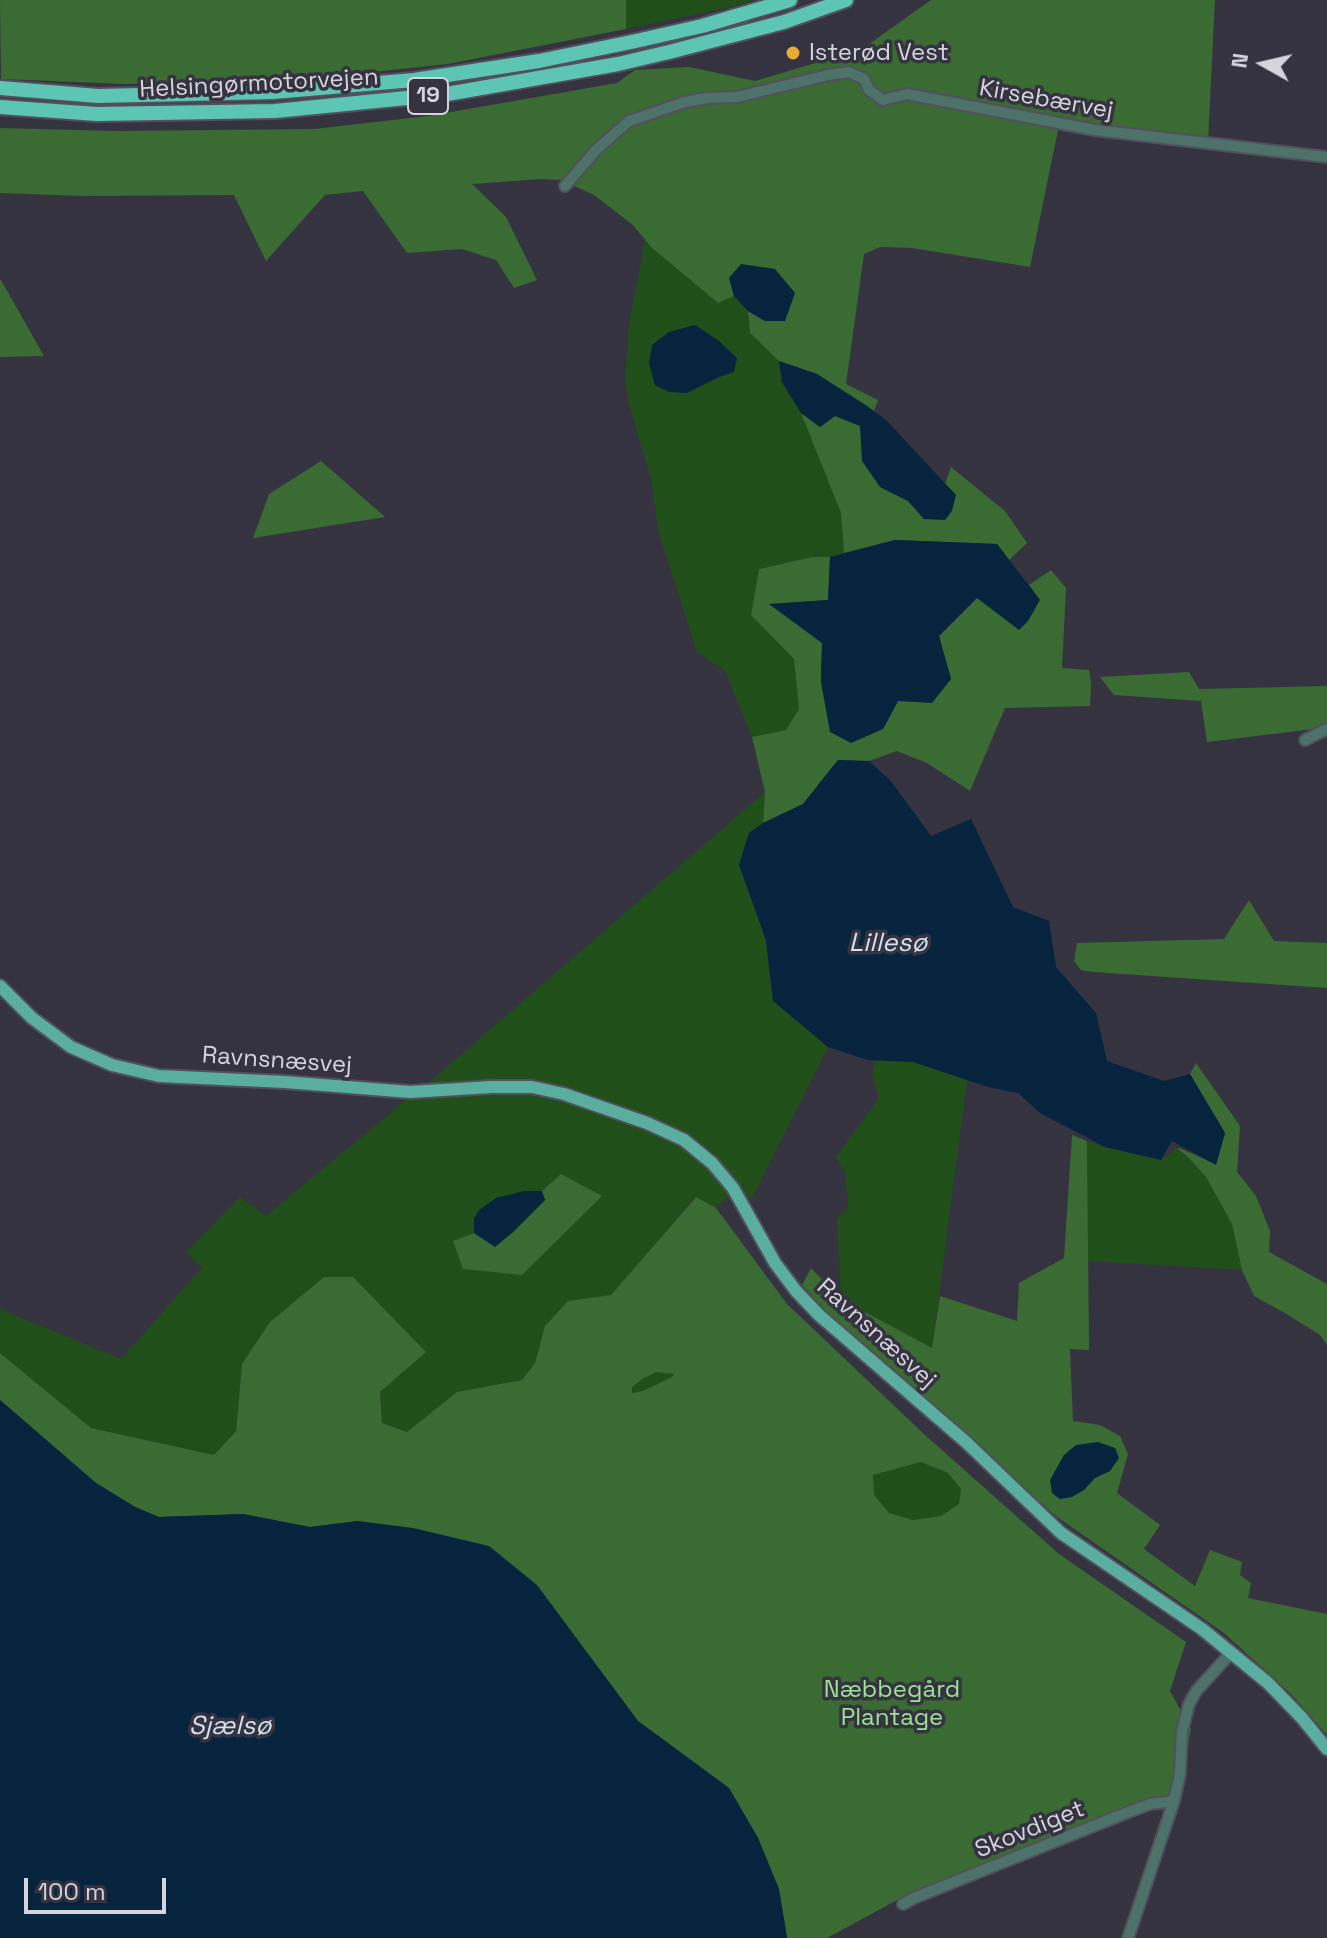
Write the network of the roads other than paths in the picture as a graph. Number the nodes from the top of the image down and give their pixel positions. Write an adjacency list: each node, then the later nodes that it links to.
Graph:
1 (790, 0): 3 (highway, Helsingørmotorvejen / 19)
2 (846, 0): 4 (highway, Helsingørmotorvejen / 19)
3 (0, 88)
4 (0, 107)
5 (1327, 157): 6 (street, Kirsebærvej)
6 (565, 186)
7 (1327, 729): 8 (street)
8 (1305, 740)
9 (0, 986): 10 (main road, Ravnsnæsvej)
10 (1231, 1653): 11 (main road, Ravnsnæsvej); 12 (street)
11 (1327, 1749)
12 (1174, 1801): 13 (street, Skovdiget); 14 (street)
13 (903, 1904)
14 (1128, 1938)

